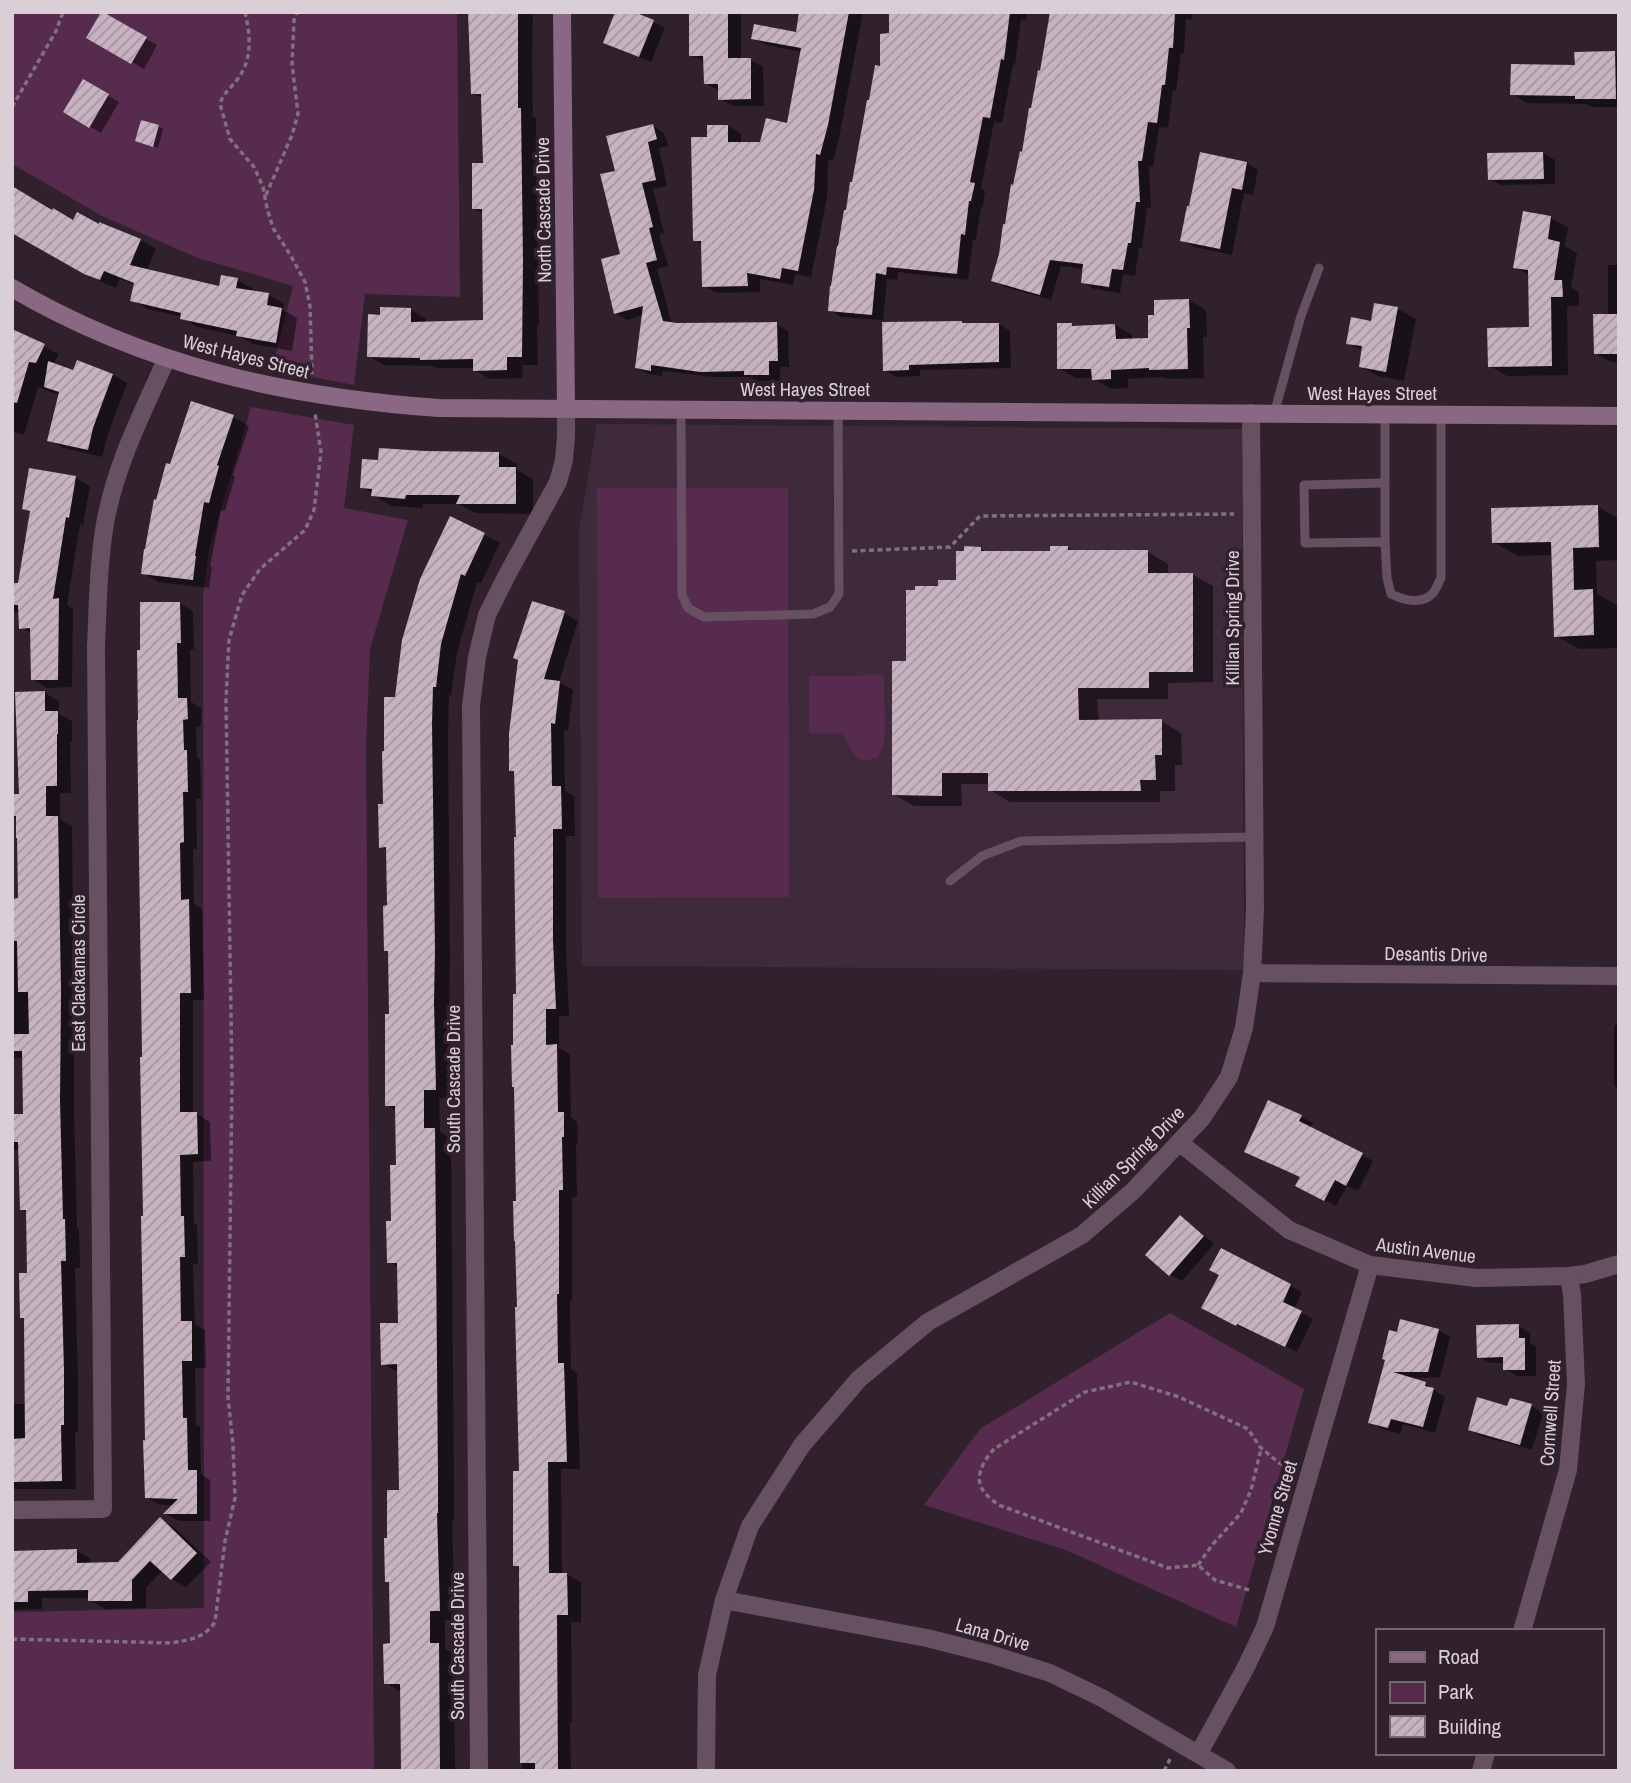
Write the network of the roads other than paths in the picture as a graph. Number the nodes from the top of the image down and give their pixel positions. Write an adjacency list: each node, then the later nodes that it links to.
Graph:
1 (562, 12): 5 (street, North Cascade Drive)
2 (1319, 268): 9 (lane)
3 (12, 288): 4 (street, West Hayes Street)
4 (167, 358): 5 (street, West Hayes Street); 23 (street, East Clackamas Circle)
5 (566, 408): 6 (street, West Hayes Street); 27 (street, South Cascade Drive)
6 (681, 409): 7 (street, West Hayes Street); 7 (lane)
7 (838, 411): 8 (street, West Hayes Street)
8 (1251, 414): 9 (street, West Hayes Street); 15 (street, Killian Spring Drive)
9 (1274, 414): 10 (street, West Hayes Street)
10 (1385, 415): 11 (street, West Hayes Street); 13 (lane)
11 (1441, 415): 12 (street, West Hayes Street); 14 (lane)
12 (1619, 416)
13 (1384, 483): 14 (lane); 14 (lane)
14 (1385, 541)
15 (1254, 837): 16 (lane); 17 (street, Killian Spring Drive)
16 (950, 881)
17 (1252, 973): 18 (street, Desantis Drive); 19 (street, Killian Spring Drive)
18 (1619, 976)
19 (1180, 1143): 21 (street, Austin Avenue); 24 (street, Killian Spring Drive)
20 (1619, 1264): 22 (street, Austin Avenue)
21 (1370, 1265): 22 (street, Austin Avenue); 26 (street, Yvonne Street)
22 (1569, 1276): 25 (street, Cornwell Street)
23 (12, 1510)
24 (724, 1600): 26 (street, Lana Drive); 28 (street, Killian Spring Drive)
25 (1522, 1629)
26 (1199, 1753): 29 (street, Lana Drive)
27 (479, 1771)
28 (706, 1771)
29 (1227, 1771)

